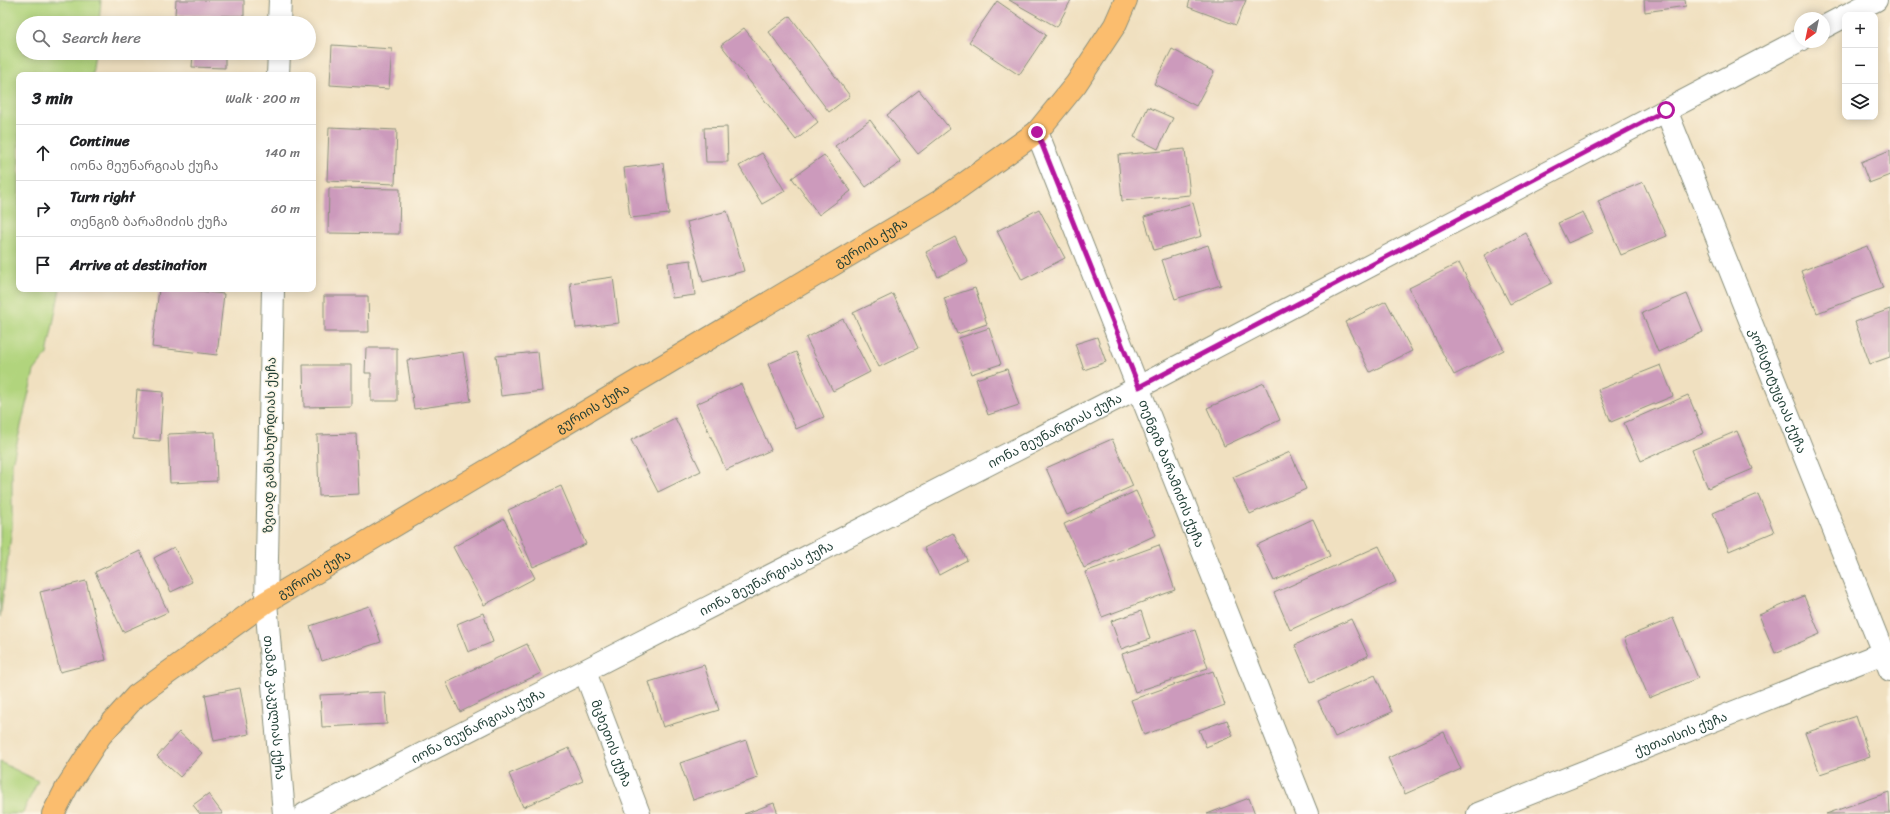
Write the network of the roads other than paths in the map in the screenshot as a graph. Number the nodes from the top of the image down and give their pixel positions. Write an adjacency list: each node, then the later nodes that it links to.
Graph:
1 (280, 0): 5 (street)
2 (1126, 0): 12 (highway, გურიის ქუჩა)
3 (1876, 0): 4 (street)
4 (1854, 12)
5 (279, 16)
6 (1842, 18): 7 (street)
7 (1830, 24)
8 (1794, 43): 11 (street, იონა მეუნარგიას ქუჩა)
9 (279, 60): 10 (street)
10 (278, 72)
11 (1666, 110): 14 (street, იონა მეუნარგიას ქუჩა); 16 (street, კონსტიტუციას ქუჩა)
12 (1037, 132): 14 (street, თენგიზ ბარამიძის ქუჩა); 15 (highway, გურიის ქუჩა)
13 (273, 292): 15 (street, ზვიად გამსახურდიას ქუჩა)
14 (1139, 387): 17 (street, იონა მეუნარგიას ქუჩა); 22 (street, თენგიზ ბარამიძის ქუჩა)
15 (266, 602): 18 (highway, გურიის ქუჩა); 19 (street, თამაზ კაკულიას ქუჩა)
16 (1886, 662): 23 (street, ქუთაისის ქუჩა)
17 (585, 672): 20 (street, იონა მეუნარგიას ქუჩა); 21 (street, მცხეთის ქუჩა)
18 (53, 814)
19 (284, 814)
20 (305, 814)
21 (639, 814)
22 (1307, 814)
23 (1478, 814)

